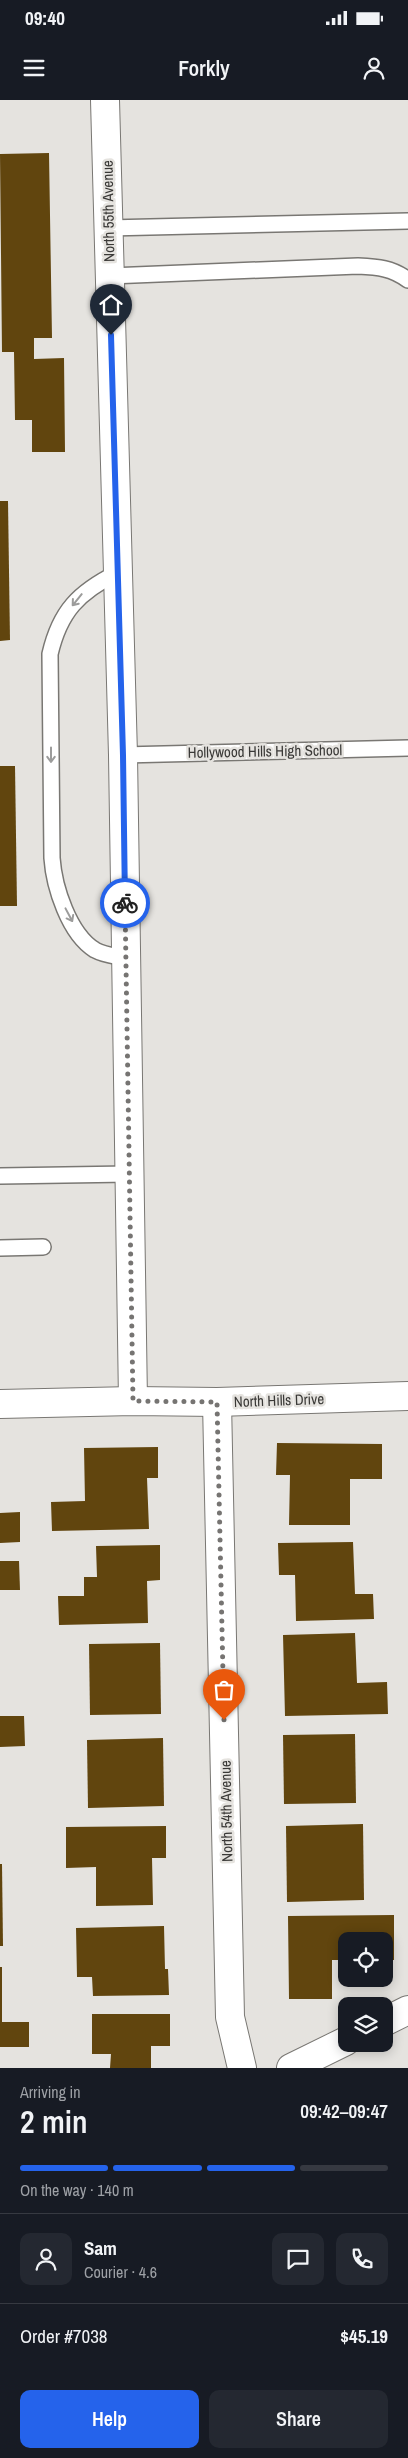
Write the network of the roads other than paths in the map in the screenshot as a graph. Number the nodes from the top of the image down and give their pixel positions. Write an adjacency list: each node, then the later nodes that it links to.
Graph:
1 (105, 100): 3 (street, North 55th Avenue)
2 (408, 221): 3 (lane)
3 (108, 228): 4 (street, North 55th Avenue)
4 (110, 276): 5 (lane); 6 (street, North 55th Avenue)
5 (408, 280)
6 (117, 573): 8 (street, North 55th Avenue); 9 (lane, one-way to 9)
7 (408, 748): 8 (lane, Hollywood Hills High School)
8 (123, 755): 9 (street, North 55th Avenue)
9 (125, 958): 10 (street, North 55th Avenue)
10 (129, 1174): 11 (lane); 15 (street, North 55th Avenue)
11 (0, 1176)
12 (0, 1248): 13 (lane)
13 (43, 1248)
14 (408, 1396): 16 (street, North Hills Drive)
15 (133, 1401): 16 (street, North Hills Drive); 17 (street, North Hills Drive)
16 (217, 1402): 21 (street, North 54th Avenue)
17 (0, 1404)
18 (408, 2010): 19 (street)
19 (393, 2018)
20 (338, 2045): 22 (street)
21 (242, 2068)
22 (291, 2068)

